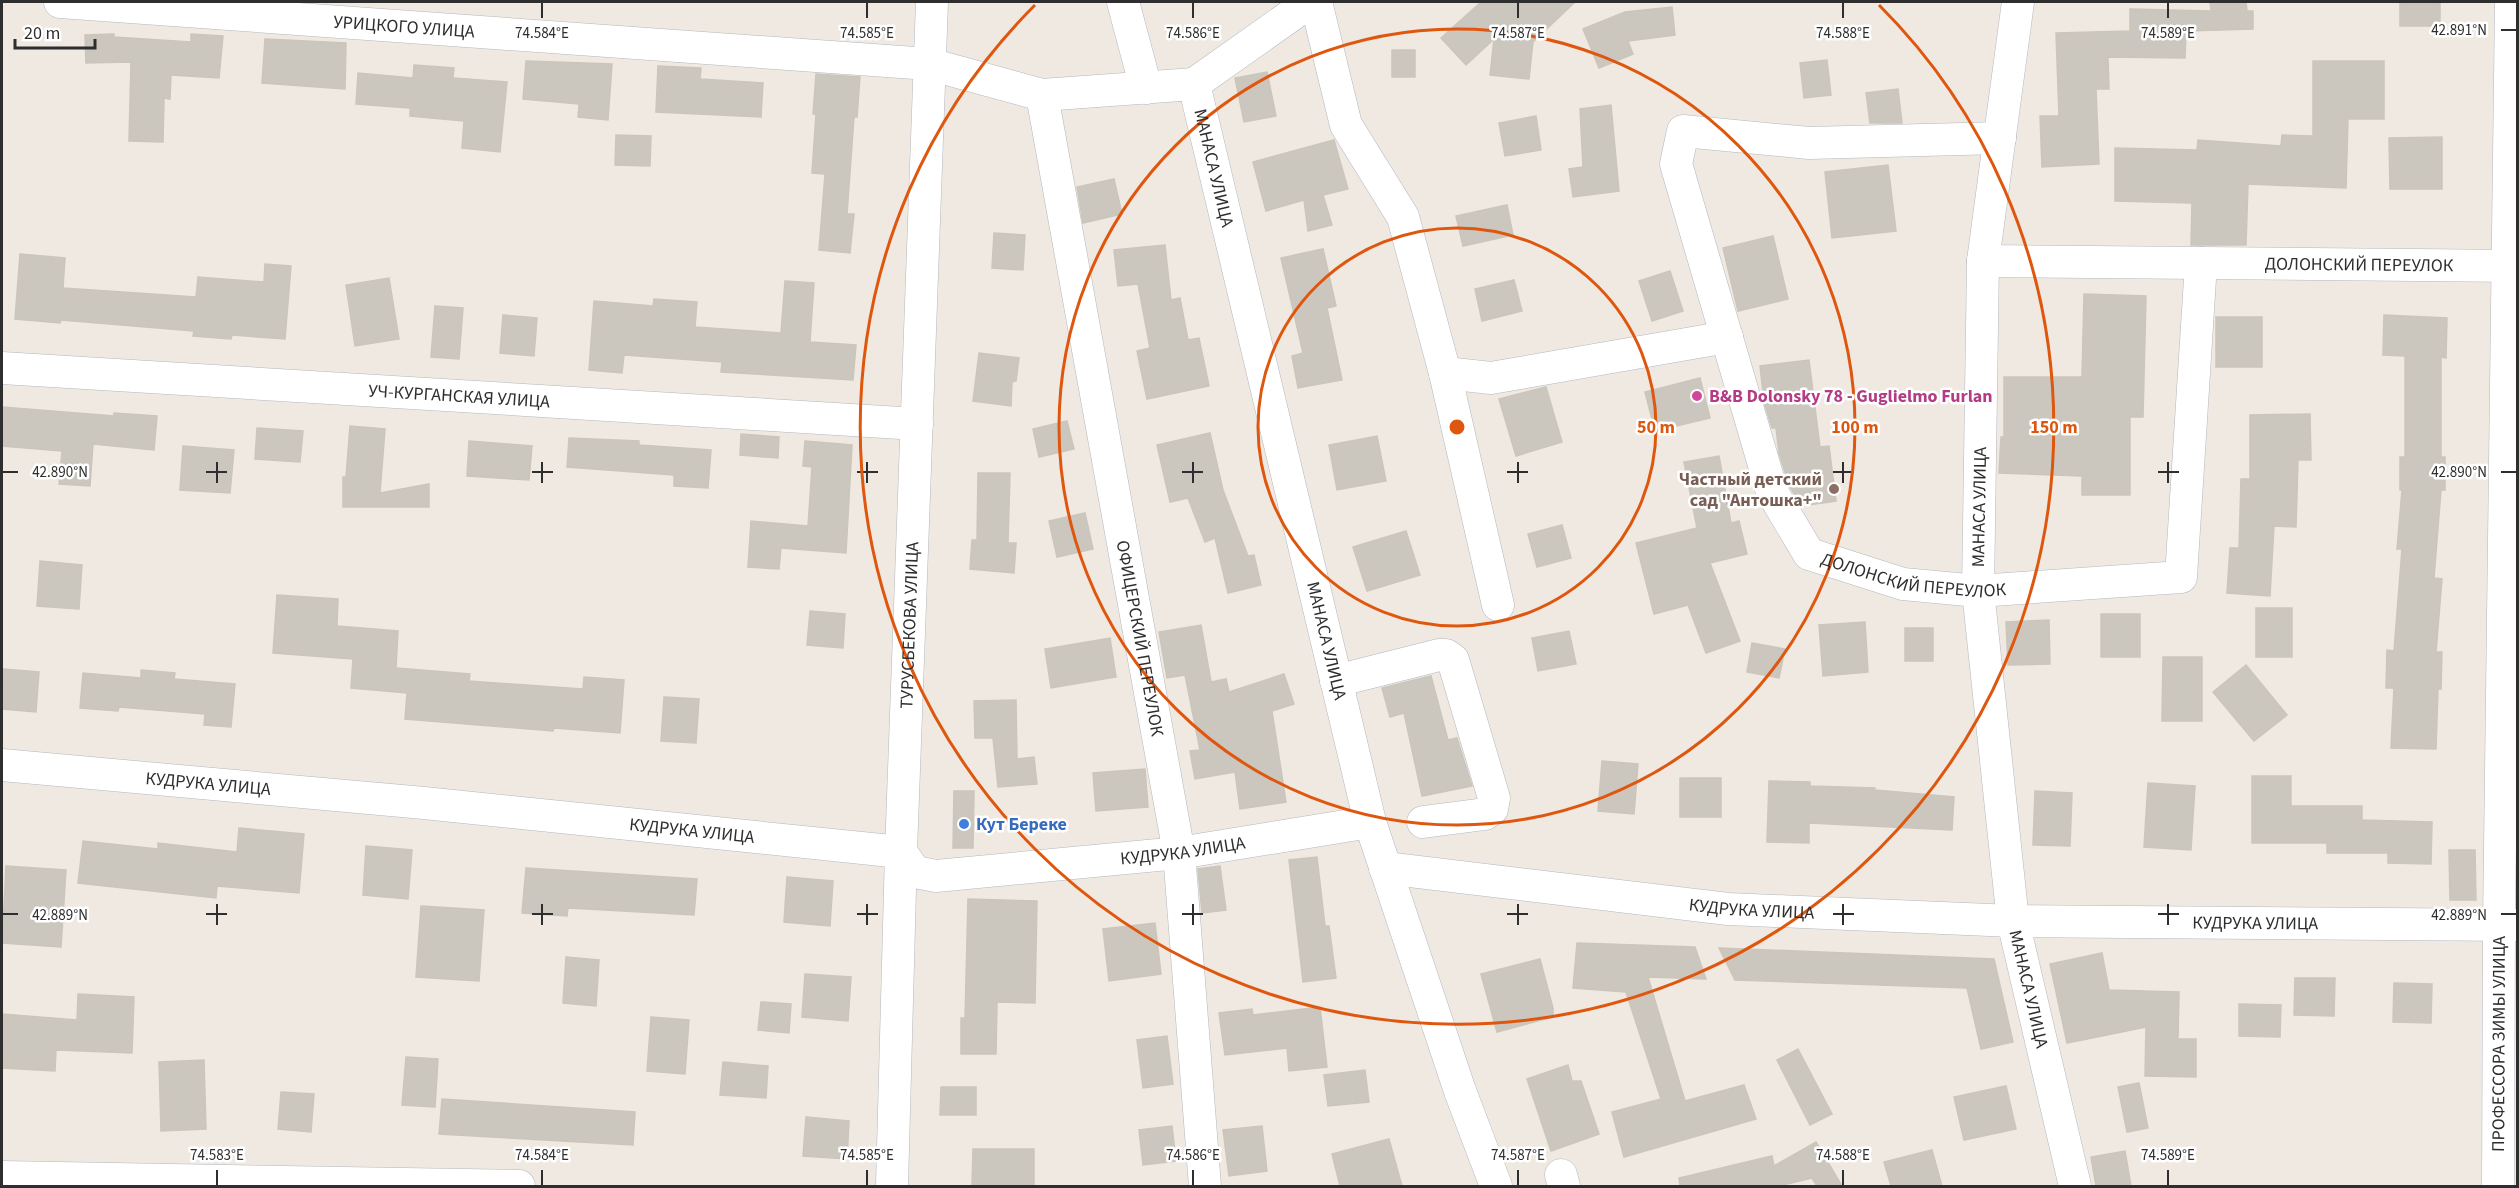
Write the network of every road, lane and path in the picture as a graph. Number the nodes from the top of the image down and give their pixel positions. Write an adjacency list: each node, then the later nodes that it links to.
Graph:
1 (60, 2): 8 (street, УРИЦКОГО УЛИЦА)
2 (932, 2): 8 (street)
3 (1123, 2): 10 (street)
4 (1310, 2): 9 (street, МАНАСА УЛИЦА)
5 (1316, 2): 18 (street)
6 (2018, 2): 12 (street, МАНАСА УЛИЦА)
7 (2511, 2): 15 (street, ПРОФЕССОРА ЗИМЫ УЛИЦА)
8 (929, 64): 11 (street, МАНАСА УЛИЦА); 19 (street, ТУРУСБЕКОВА УЛИЦА)
9 (1194, 84): 10 (street, МАНАСА УЛИЦА); 23 (street, МАНАСА УЛИЦА)
10 (1146, 88): 11 (street, МАНАСА УЛИЦА)
11 (1042, 95): 28 (street, ОФИЦЕРСКИЙ ПЕРЕУЛОК)
12 (2000, 138): 13 (street, МАНАСА УЛИЦА); 16 (street, ДОЛОНСКИЙ ПЕРЕУЛОК)
13 (1983, 261): 14 (street, ДОЛОНСКИЙ ПЕРЕУЛОК); 20 (street, МАНАСА УЛИЦА)
14 (2201, 263): 15 (street, ДОЛОНСКИЙ ПЕРЕУЛОК); 20 (street, ДОЛОНСКИЙ ПЕРЕУЛОК)
15 (2512, 266): 22 (street, ПРОФЕССОРА ЗИМЫ УЛИЦА)
16 (1727, 337): 18 (street); 20 (street, ДОЛОНСКИЙ ПЕРЕУЛОК)
17 (2, 368): 19 (street, УЧ-КУРГАНСКАЯ УЛИЦА)
18 (1445, 374): 21 (street)
19 (917, 424): 27 (street, ТУРУСБЕКОВА УЛИЦА)
20 (1978, 591): 30 (street, МАНАСА УЛИЦА)
21 (1498, 605)
22 (2510, 607): 31 (street, ПРОФЕССОРА ЗИМЫ УЛИЦА)
23 (1336, 681): 25 (street, МАНАСА УЛИЦА); 26 (street)
24 (2, 765): 27 (street, КУДРУКА УЛИЦА)
25 (1370, 822): 28 (street, КУДРУКА УЛИЦА); 29 (street, МАНАСА УЛИЦА)
26 (1423, 822)
27 (901, 852): 28 (street, КУДРУКА УЛИЦА); 34 (street, ТУРУСБЕКОВА УЛИЦА)
28 (1179, 853): 35 (street, ОФИЦЕРСКИЙ ПЕРЕУЛОК)
29 (1385, 868): 30 (street, КУДРУКА УЛИЦА); 36 (street, МАНАСА УЛИЦА)
30 (2013, 921): 31 (street, КУДРУКА УЛИЦА); 37 (street, МАНАСА УЛИЦА)
31 (2508, 925): 38 (street, ПРОФЕССОРА ЗИМЫ УЛИЦА)
32 (2, 1177): 33 (street)
33 (519, 1186)
34 (892, 1186)
35 (1205, 1186)
36 (1497, 1186)
37 (2075, 1186)
38 (2498, 1186)

